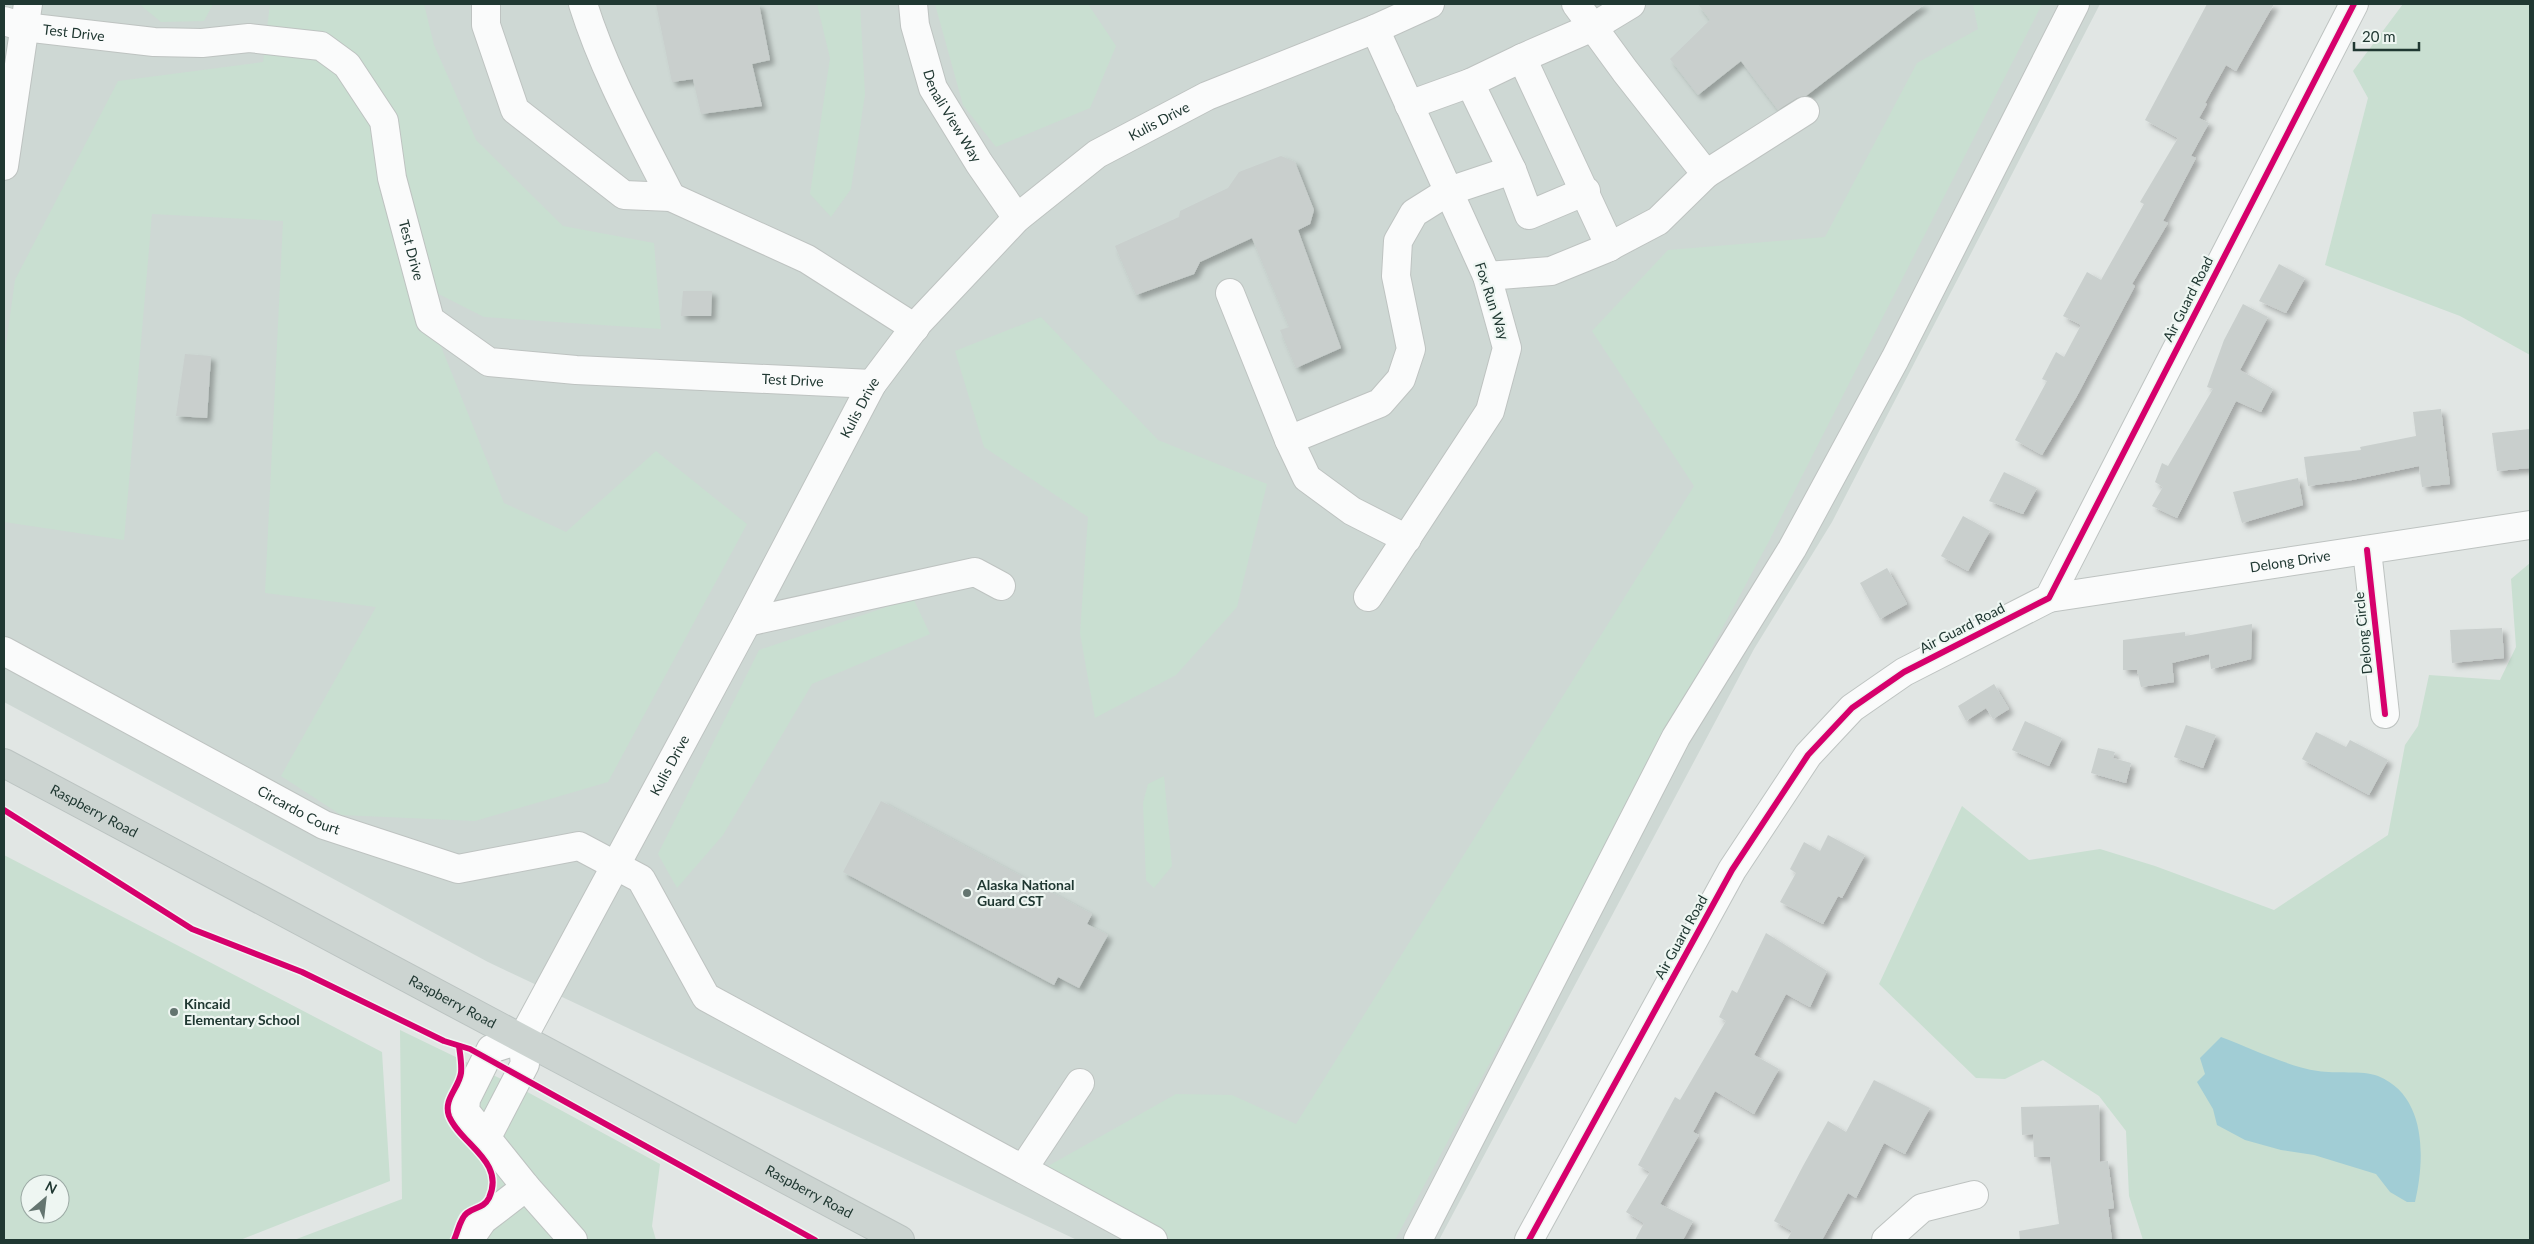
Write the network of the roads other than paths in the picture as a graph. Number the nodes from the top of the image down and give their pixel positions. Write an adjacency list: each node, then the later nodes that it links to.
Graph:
1 (486, 4): 21 (street)
2 (584, 4): 21 (street)
3 (913, 4): 22 (street, Denali View Way)
4 (1430, 4): 11 (street, Kulis Drive)
5 (1576, 4): 10 (street)
6 (1631, 4): 10 (street)
7 (2076, 4): 50 (street)
8 (2354, 4): 34 (street, Air Guard Road)
9 (19, 17): 16 (street); 27 (street, Test Drive)
10 (1593, 27): 12 (street); 18 (street)
11 (1375, 29): 14 (street, Fox Run Way); 22 (street, Kulis Drive)
12 (1522, 58): 13 (street); 20 (street)
13 (1470, 82): 14 (street); 17 (street)
14 (1410, 105): 19 (street, Fox Run Way)
15 (1805, 111): 18 (street)
16 (4, 166)
17 (1512, 170): 19 (street); 20 (street)
18 (1706, 174): 23 (street)
19 (1449, 191): 24 (street, Fox Run Way); 28 (street)
20 (1586, 191): 23 (street)
21 (671, 197): 26 (street)
22 (1017, 218): 26 (street, Kulis Drive)
23 (1610, 246): 24 (street)
24 (1487, 276): 30 (street, Fox Run Way)
25 (1230, 293): 28 (street)
26 (915, 328): 27 (street, Kulis Drive)
27 (872, 384): 35 (street, Kulis Drive)
28 (1289, 440): 30 (street)
29 (2530, 525): 31 (street, Delong Drive)
30 (1407, 539): 33 (street, Fox Run Way)
31 (2367, 550): 34 (street, Delong Drive); 37 (street, Delong Circle)
32 (1001, 586): 35 (street)
33 (1368, 597)
34 (2049, 598): 51 (street, Air Guard Road)
35 (747, 622): 39 (street, Kulis Drive)
36 (4, 651): 39 (street, Circardo Court)
37 (2385, 714)
38 (4, 763): 40 (main road, Raspberry Road)
39 (616, 866): 40 (street, Kulis Drive); 43 (street, Circardo Court)
40 (522, 1039): 42 (street); 42 (street); 48 (main road, Raspberry Road)
41 (1080, 1083): 43 (street)
42 (487, 1137): 44 (street)
43 (1022, 1169): 49 (street, Circardo Court)
44 (526, 1187): 46 (street); 47 (street)
45 (1974, 1195): 52 (street)
46 (469, 1240)
47 (573, 1240)
48 (900, 1240)
49 (1153, 1240)
50 (1418, 1240)
51 (1529, 1240)
52 (1886, 1240)

